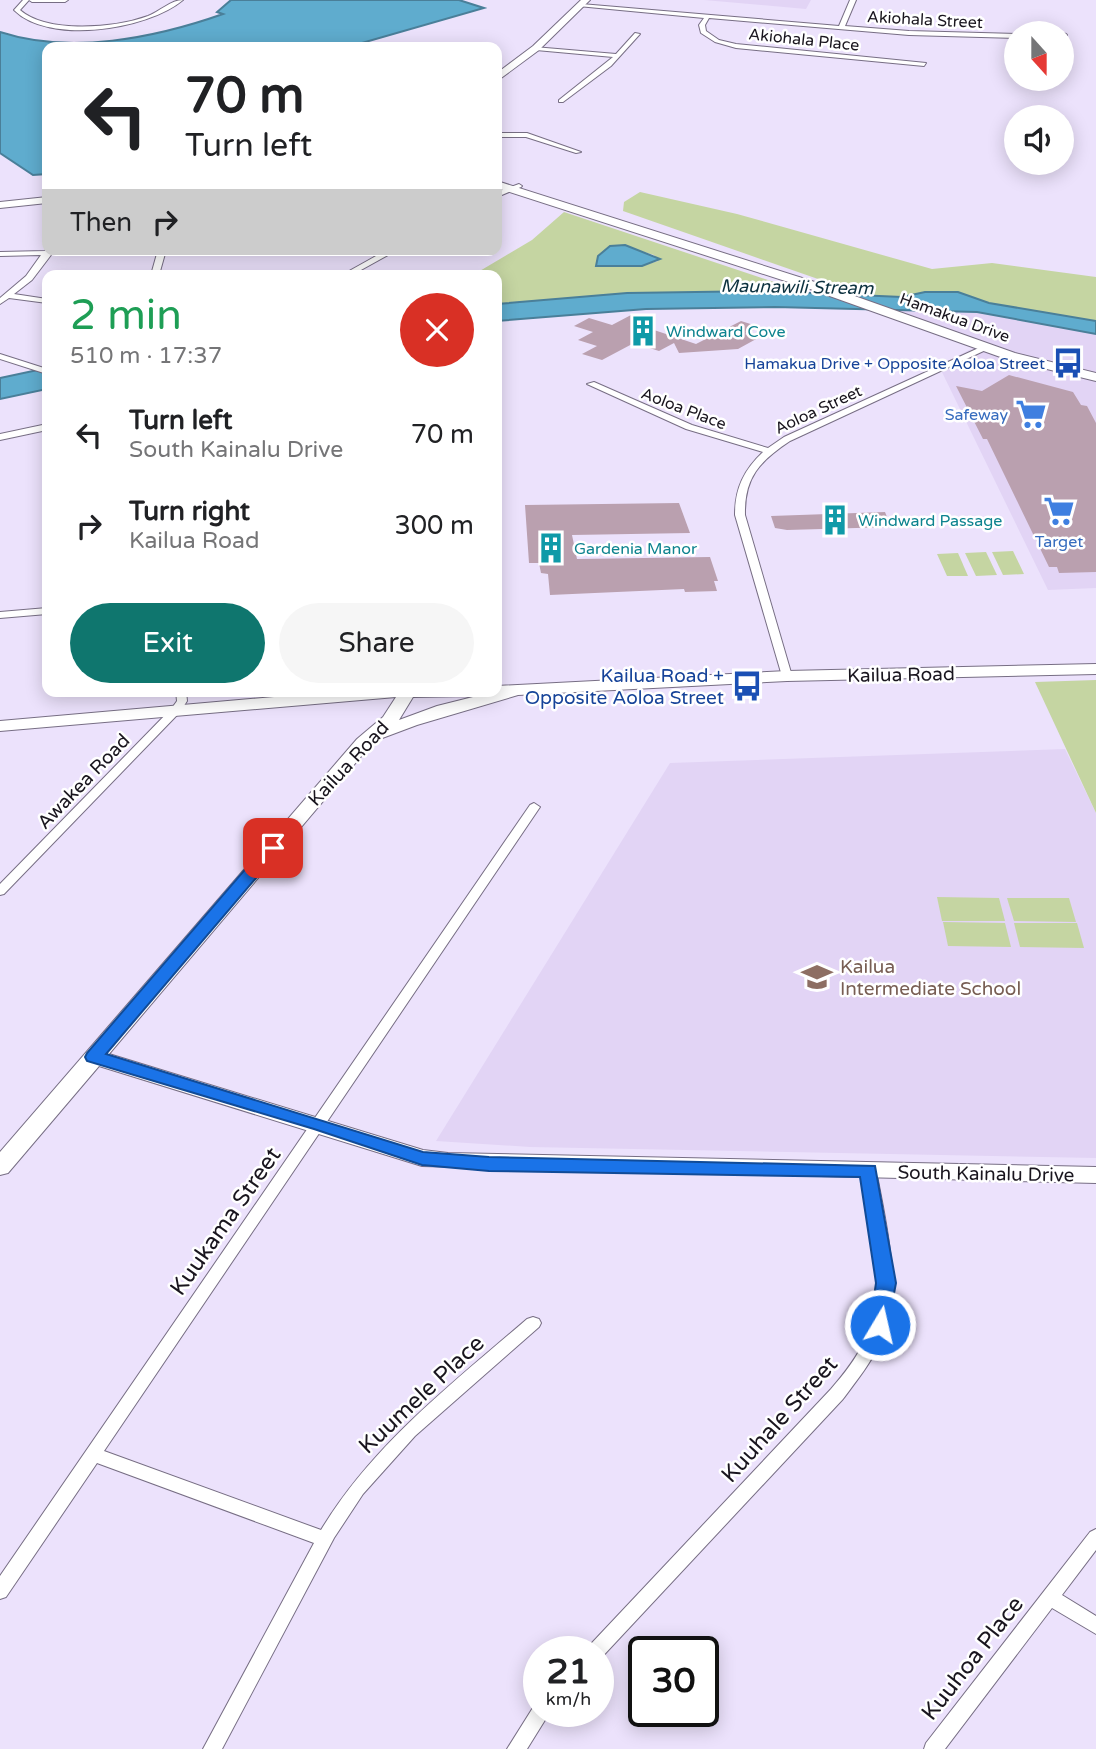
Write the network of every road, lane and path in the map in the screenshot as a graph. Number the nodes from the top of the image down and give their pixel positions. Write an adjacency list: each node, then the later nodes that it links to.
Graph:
1 (26, 0): 4 (street)
2 (32, 0): 3 (street)
3 (65, 0)
4 (180, 0)
5 (853, 0): 8 (street)
6 (583, 3): 7 (street, Akiohala Street); 11 (street)
7 (708, 16): 8 (street, Akiohala Street); 13 (street, Akiohala Place)
8 (841, 28): 10 (street, Akiohala Street)
9 (637, 34): 12 (street)
10 (1004, 35)
11 (536, 48): 12 (street); 14 (street)
12 (618, 56): 15 (street)
13 (924, 64)
14 (502, 74)
15 (561, 101)
16 (502, 135): 17 (street)
17 (578, 152)
18 (502, 183): 19 (street, Hamakua Drive)
19 (516, 187): 20 (street); 31 (street, Hamakua Drive)
20 (502, 193)
21 (42, 201): 22 (street)
22 (0, 205)
23 (42, 251): 24 (street)
24 (0, 254)
25 (46, 256): 28 (street)
26 (383, 256): 27 (street)
27 (356, 270)
28 (9, 296): 29 (street); 30 (street)
29 (42, 300)
30 (0, 302)
31 (986, 348): 35 (street, Hamakua Drive); 39 (street, Aoloa Street)
32 (0, 356): 33 (street)
33 (38, 368): 34 (street)
34 (42, 370)
35 (1096, 377)
36 (591, 384): 39 (street, Aoloa Place)
37 (42, 428): 38 (street)
38 (0, 438)
39 (769, 452): 43 (street, Aoloa Street)
40 (42, 611): 41 (street)
41 (0, 615)
42 (1096, 669): 43 (street, Kailua Road)
43 (787, 676): 44 (street, Kailua Road)
44 (532, 690): 45 (street, Kailua Road); 46 (street)
45 (502, 691)
46 (502, 695)
47 (182, 697): 51 (street, Awakea Road)
48 (353, 697): 51 (street)
49 (404, 697): 53 (street, Kailua Road)
50 (492, 697): 53 (street)
51 (176, 710): 52 (street); 55 (street, Awakea Road)
52 (0, 726)
53 (363, 743): 56 (street, Kailua Road)
54 (534, 807): 57 (street, Kuukama Street)
55 (0, 891)
56 (94, 1057): 57 (street, South Kainalu Drive); 58 (street, Kailua Road)
57 (320, 1124): 59 (street, South Kainalu Drive); 62 (street, Kuukama Street)
58 (0, 1167)
59 (869, 1170): 60 (street, South Kainalu Drive); 68 (street, Kuuhale Street)
60 (1096, 1175)
61 (533, 1324): 64 (street, Kuumele Place)
62 (92, 1454): 64 (street); 65 (street, Kuukama Street)
63 (1096, 1537): 66 (street, Kuuhoa Place)
64 (325, 1539): 70 (street, Kuumele Place)
65 (0, 1591)
66 (1051, 1597): 67 (street, Kuuhoa Place); 72 (street, Kuuhoa Place)
67 (1096, 1626)
68 (610, 1636)
69 (531, 1727): 71 (street)
70 (212, 1749)
71 (516, 1749)
72 (933, 1749)

